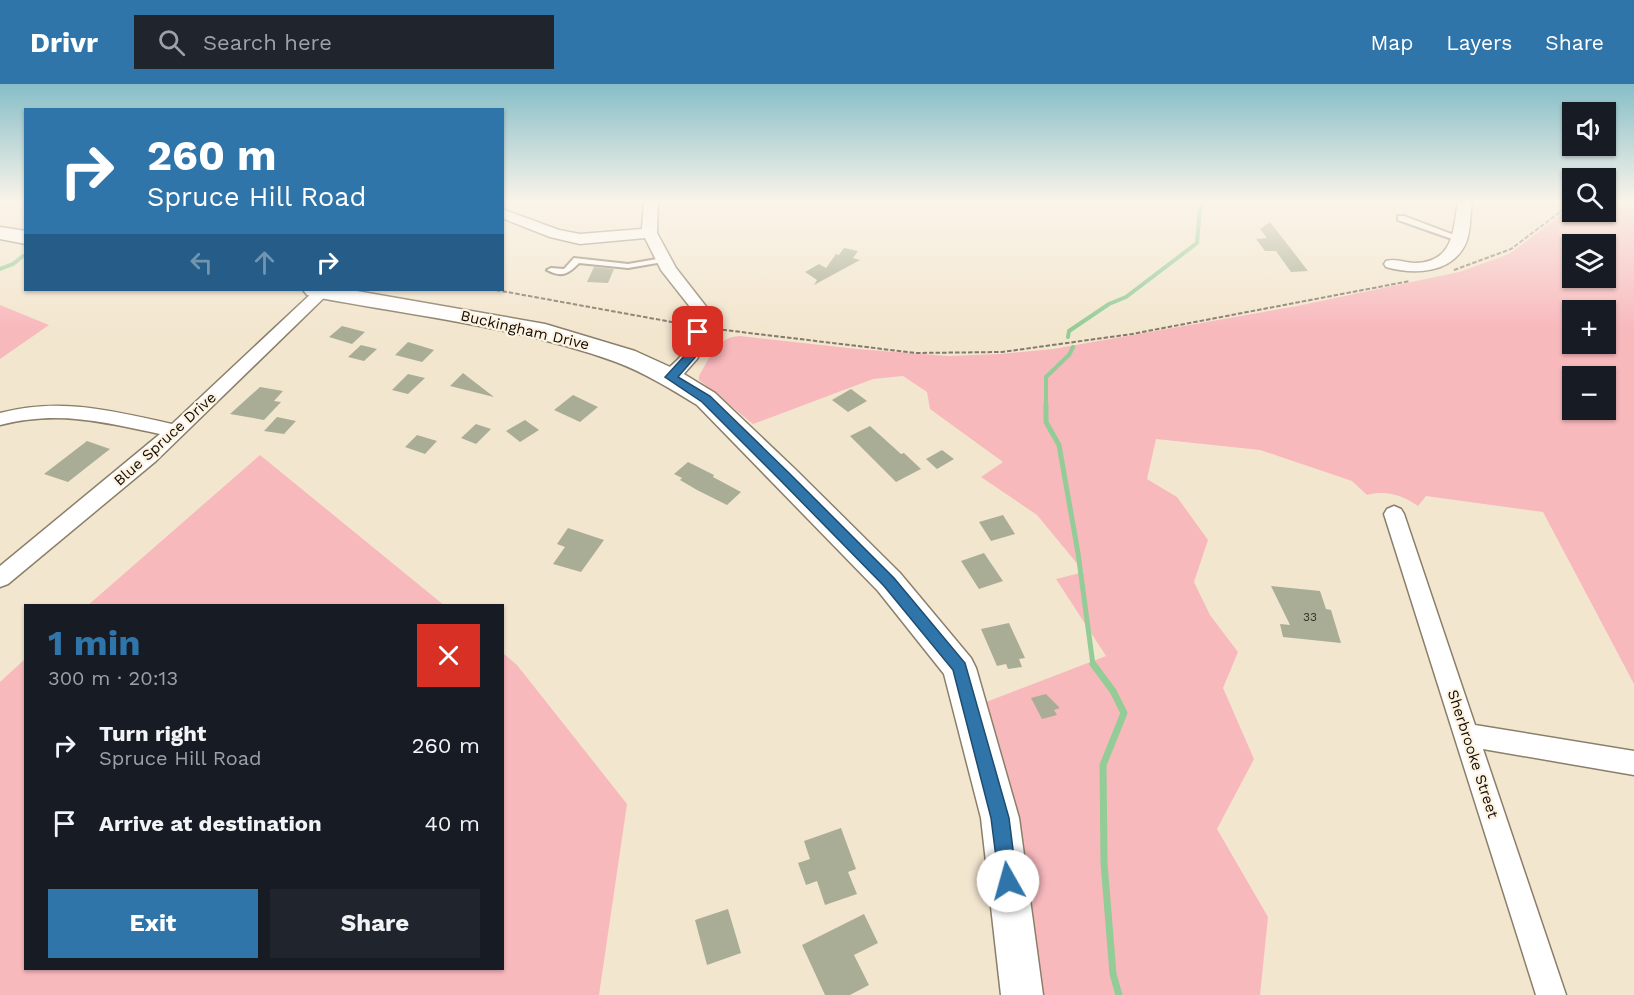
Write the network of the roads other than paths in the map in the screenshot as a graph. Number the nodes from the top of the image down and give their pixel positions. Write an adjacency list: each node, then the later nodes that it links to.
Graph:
1 (657, 244): 3 (street)
2 (1457, 244): 4 (street)
3 (663, 260): 5 (lane); 8 (street)
4 (1392, 264)
5 (551, 270)
6 (318, 291): 10 (street, Blue Spruce Drive)
7 (324, 291): 8 (street, Buckingham Drive)
8 (670, 377): 15 (street, Buckingham Drive)
9 (0, 419): 10 (street)
10 (177, 431): 12 (street, Blue Spruce Drive)
11 (1394, 514): 13 (street, Sherbrooke Street)
12 (0, 578)
13 (1467, 735): 14 (street); 16 (street, Sherbrooke Street)
14 (1634, 763)
15 (1022, 995)
16 (1551, 995)

